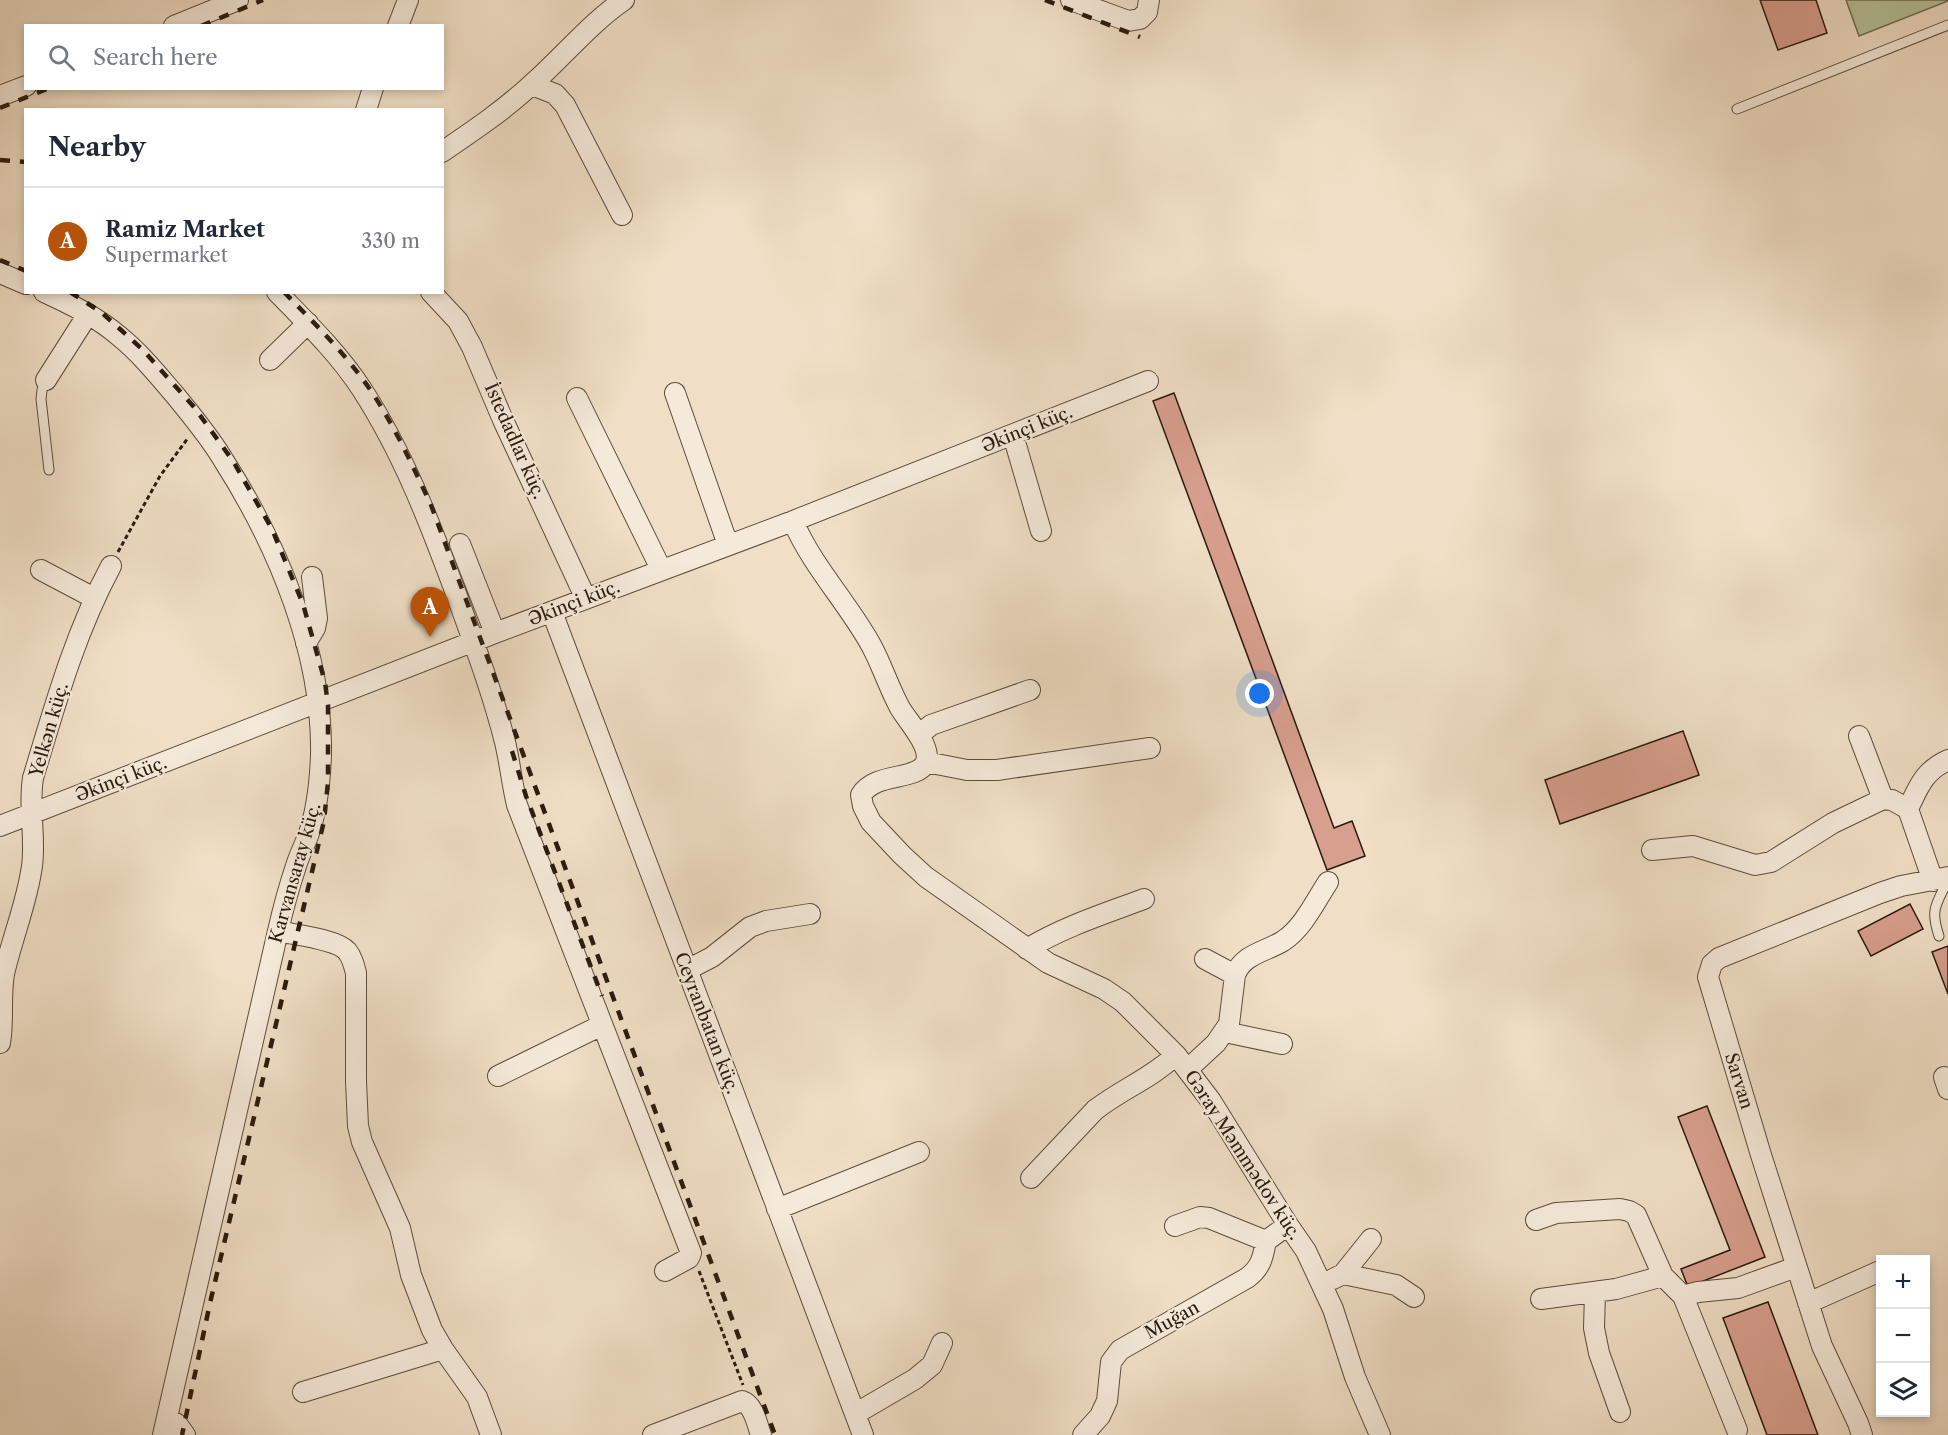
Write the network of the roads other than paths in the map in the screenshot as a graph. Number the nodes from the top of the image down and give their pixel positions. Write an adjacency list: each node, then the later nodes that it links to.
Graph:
1 (238, 0): 6 (street)
2 (408, 0): 7 (street)
3 (624, 0): 9 (street)
4 (1071, 0): 5 (street)
5 (1149, 0)
6 (179, 24)
7 (399, 24)
8 (1948, 25): 14 (lane)
9 (532, 85): 15 (street); 16 (street)
10 (24, 87): 12 (street)
11 (372, 90): 13 (street)
12 (0, 96)
13 (367, 108)
14 (1737, 109)
15 (444, 151)
16 (622, 215)
17 (0, 273): 18 (street)
18 (24, 283)
19 (48, 294): 22 (street, Karvansaray küç.)
20 (279, 294): 23 (street)
21 (432, 294): 40 (street, İstedadlar küç.)
22 (88, 314): 25 (street); 44 (street, Karvansaray küç.)
23 (308, 323): 24 (street); 43 (street)
24 (270, 360)
25 (46, 380): 30 (lane)
26 (1148, 381): 29 (street, Əkinçi küç.)
27 (675, 393): 34 (street)
28 (577, 398): 36 (street)
29 (1013, 435): 31 (street, Əkinçi küç.); 32 (street)
30 (49, 470)
31 (793, 521): 34 (street, Əkinçi küç.); 47 (street)
32 (1041, 531)
33 (460, 544): 42 (street)
34 (728, 545): 36 (street, Əkinçi küç.)
35 (111, 566): 39 (street, Yelkən küç.)
36 (661, 569): 40 (street, Əkinçi küç.)
37 (41, 570): 39 (street)
38 (312, 577): 44 (street)
39 (94, 598): 54 (street, Yelkən küç.)
40 (586, 599): 41 (street, Əkinçi küç.)
41 (552, 612): 42 (street, Əkinçi küç.); 65 (street, Ceyranbatan küç.)
42 (495, 633): 43 (street, Əkinçi küç.)
43 (474, 641): 46 (street, Əkinçi küç.); 67 (street)
44 (306, 643): 46 (street, Karvansaray küç.)
45 (1030, 690): 47 (street)
46 (318, 702): 54 (street, Əkinçi küç.); 61 (street, Karvansaray küç.)
47 (919, 735): 51 (street)
48 (1859, 736): 52 (street)
49 (1150, 748): 51 (street)
50 (1948, 760): 53 (street)
51 (926, 762): 63 (street, Gəray Məmmədov küç.)
52 (1883, 799): 53 (street); 56 (street)
53 (1908, 809): 57 (street)
54 (32, 814): 55 (street, Əkinçi küç.); 69 (street, Yelkən küç.)
55 (0, 826)
56 (1652, 850)
57 (1943, 879): 62 (lane); 81 (street, Sarvan)
58 (1328, 882): 66 (street)
59 (1144, 899): 63 (street)
60 (810, 914): 65 (street)
61 (278, 931): 93 (street); 97 (street, Karvansaray küç.)
62 (1939, 936)
63 (1027, 949): 71 (street, Gəray Məmmədov küç.)
64 (1205, 959): 66 (street)
65 (687, 970): 75 (street, Ceyranbatan küç.)
66 (1235, 975): 68 (street)
67 (602, 1024): 72 (street); 82 (street)
68 (1225, 1032): 70 (street); 71 (street)
69 (0, 1043)
70 (1281, 1044)
71 (1182, 1062): 74 (street); 77 (street, Gəray Məmmədov küç.)
72 (498, 1076)
73 (919, 1152): 75 (street)
74 (1031, 1178)
75 (777, 1209): 96 (street, Ceyranbatan küç.)
76 (1536, 1220): 85 (street)
77 (1288, 1225): 80 (street); 86 (street, Gəray Məmmədov küç.)
78 (1175, 1226): 80 (street)
79 (1371, 1239): 84 (street)
80 (1266, 1241): 104 (street, Muğan)
81 (1796, 1267): 88 (street); 91 (street, Sarvan)
82 (665, 1271)
83 (1876, 1273): 91 (street)
84 (1343, 1274): 86 (street); 89 (street)
85 (1663, 1276): 87 (street); 88 (street)
86 (1323, 1285): 105 (street, Gəray Məmmədov küç.)
87 (1594, 1293): 90 (street); 95 (street)
88 (1683, 1296): 98 (street)
89 (1414, 1297)
90 (1541, 1299)
91 (1808, 1304): 106 (street, Sarvan)
92 (942, 1343): 96 (street)
93 (443, 1349): 94 (street); 100 (street)
94 (303, 1392)
95 (1620, 1412)
96 (855, 1414): 103 (street, Ceyranbatan küç.)
97 (165, 1426): 99 (street)
98 (1737, 1430)
99 (185, 1435)
100 (491, 1435)
101 (653, 1435): 102 (street)
102 (761, 1435)
103 (863, 1435)
104 (1083, 1435)
105 (1380, 1435)
106 (1862, 1435)

